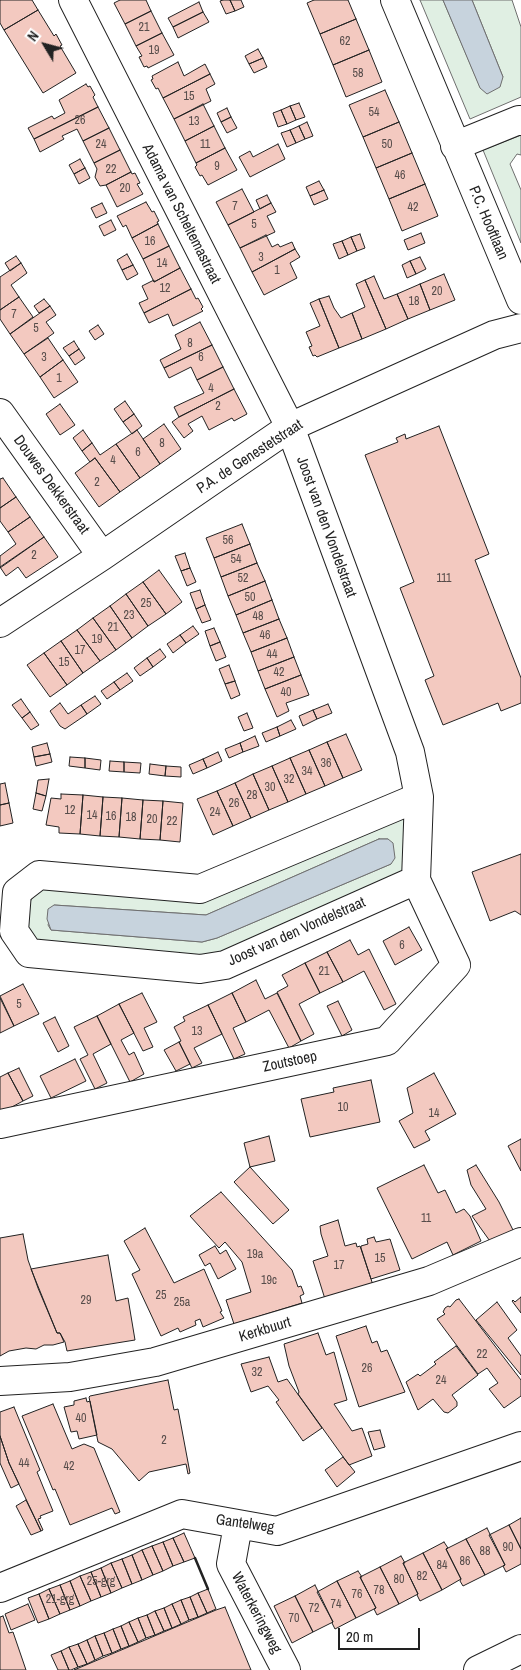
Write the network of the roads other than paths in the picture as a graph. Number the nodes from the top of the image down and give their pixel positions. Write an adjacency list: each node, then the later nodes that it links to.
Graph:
1 (73, 0): 8 (street, Adama van Scheltemastraat)
2 (395, 0): 4 (street, P.C. Hooftlaan)
3 (521, 121): 4 (street)
4 (455, 146): 5 (street, P.C. Hooftlaan)
5 (521, 300)
6 (521, 328): 8 (street, P.A. de Genestetstraat)
7 (0, 413): 9 (street, Douwes Dekkerstraat)
8 (290, 427): 9 (street, P.A. de Genestetstraat); 11 (street, Joost van den Vondelstraat)
9 (102, 556): 10 (street, P.A. de Genestetstraat)
10 (0, 623)
11 (418, 797): 12 (street, Joost van den Vondelstraat); 13 (street, Joost van den Vondelstraat)
12 (416, 880): 13 (street, Joost van den Vondelstraat); 14 (street, Zoutstoep)
13 (7, 930)
14 (0, 1124)
15 (521, 1242): 16 (street, Kerkbuurt)
16 (0, 1381)
17 (521, 1446): 18 (street, Gantelweg)
18 (238, 1525): 19 (street, Gantelweg); 21 (street, Waterkeringweg)
19 (0, 1588)
20 (521, 1649): 22 (street)
21 (286, 1670)
22 (478, 1670)

